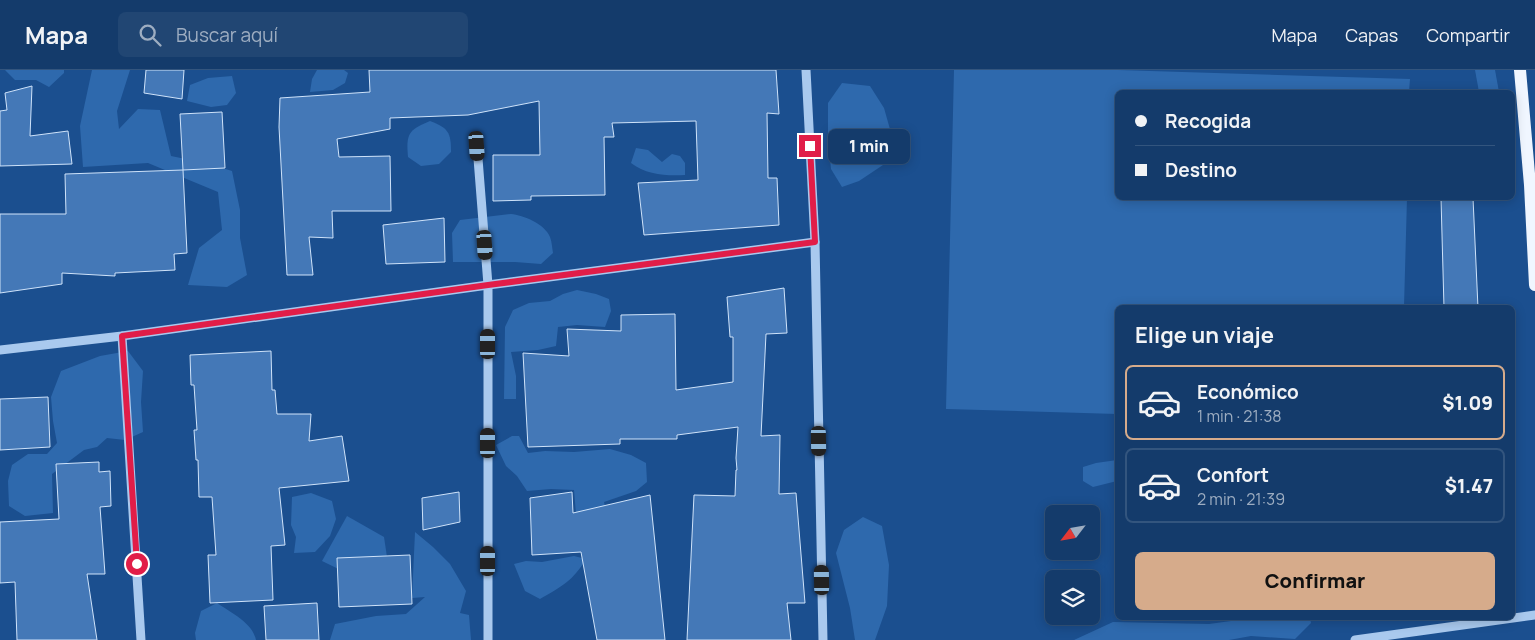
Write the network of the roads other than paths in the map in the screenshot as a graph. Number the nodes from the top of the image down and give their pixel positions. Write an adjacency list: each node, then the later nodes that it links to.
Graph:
1 (806, 70): 4 (street)
2 (1520, 70): 6 (main road)
3 (477, 146): 5 (street)
4 (815, 242): 5 (street); 14 (street)
5 (488, 285): 7 (street); 13 (street)
6 (1535, 285)
7 (122, 336): 8 (street); 12 (street)
8 (0, 350)
9 (1535, 615): 10 (street)
10 (1515, 618)
11 (1499, 620): 15 (street)
12 (141, 640)
13 (488, 640)
14 (823, 640)
15 (1355, 640)

